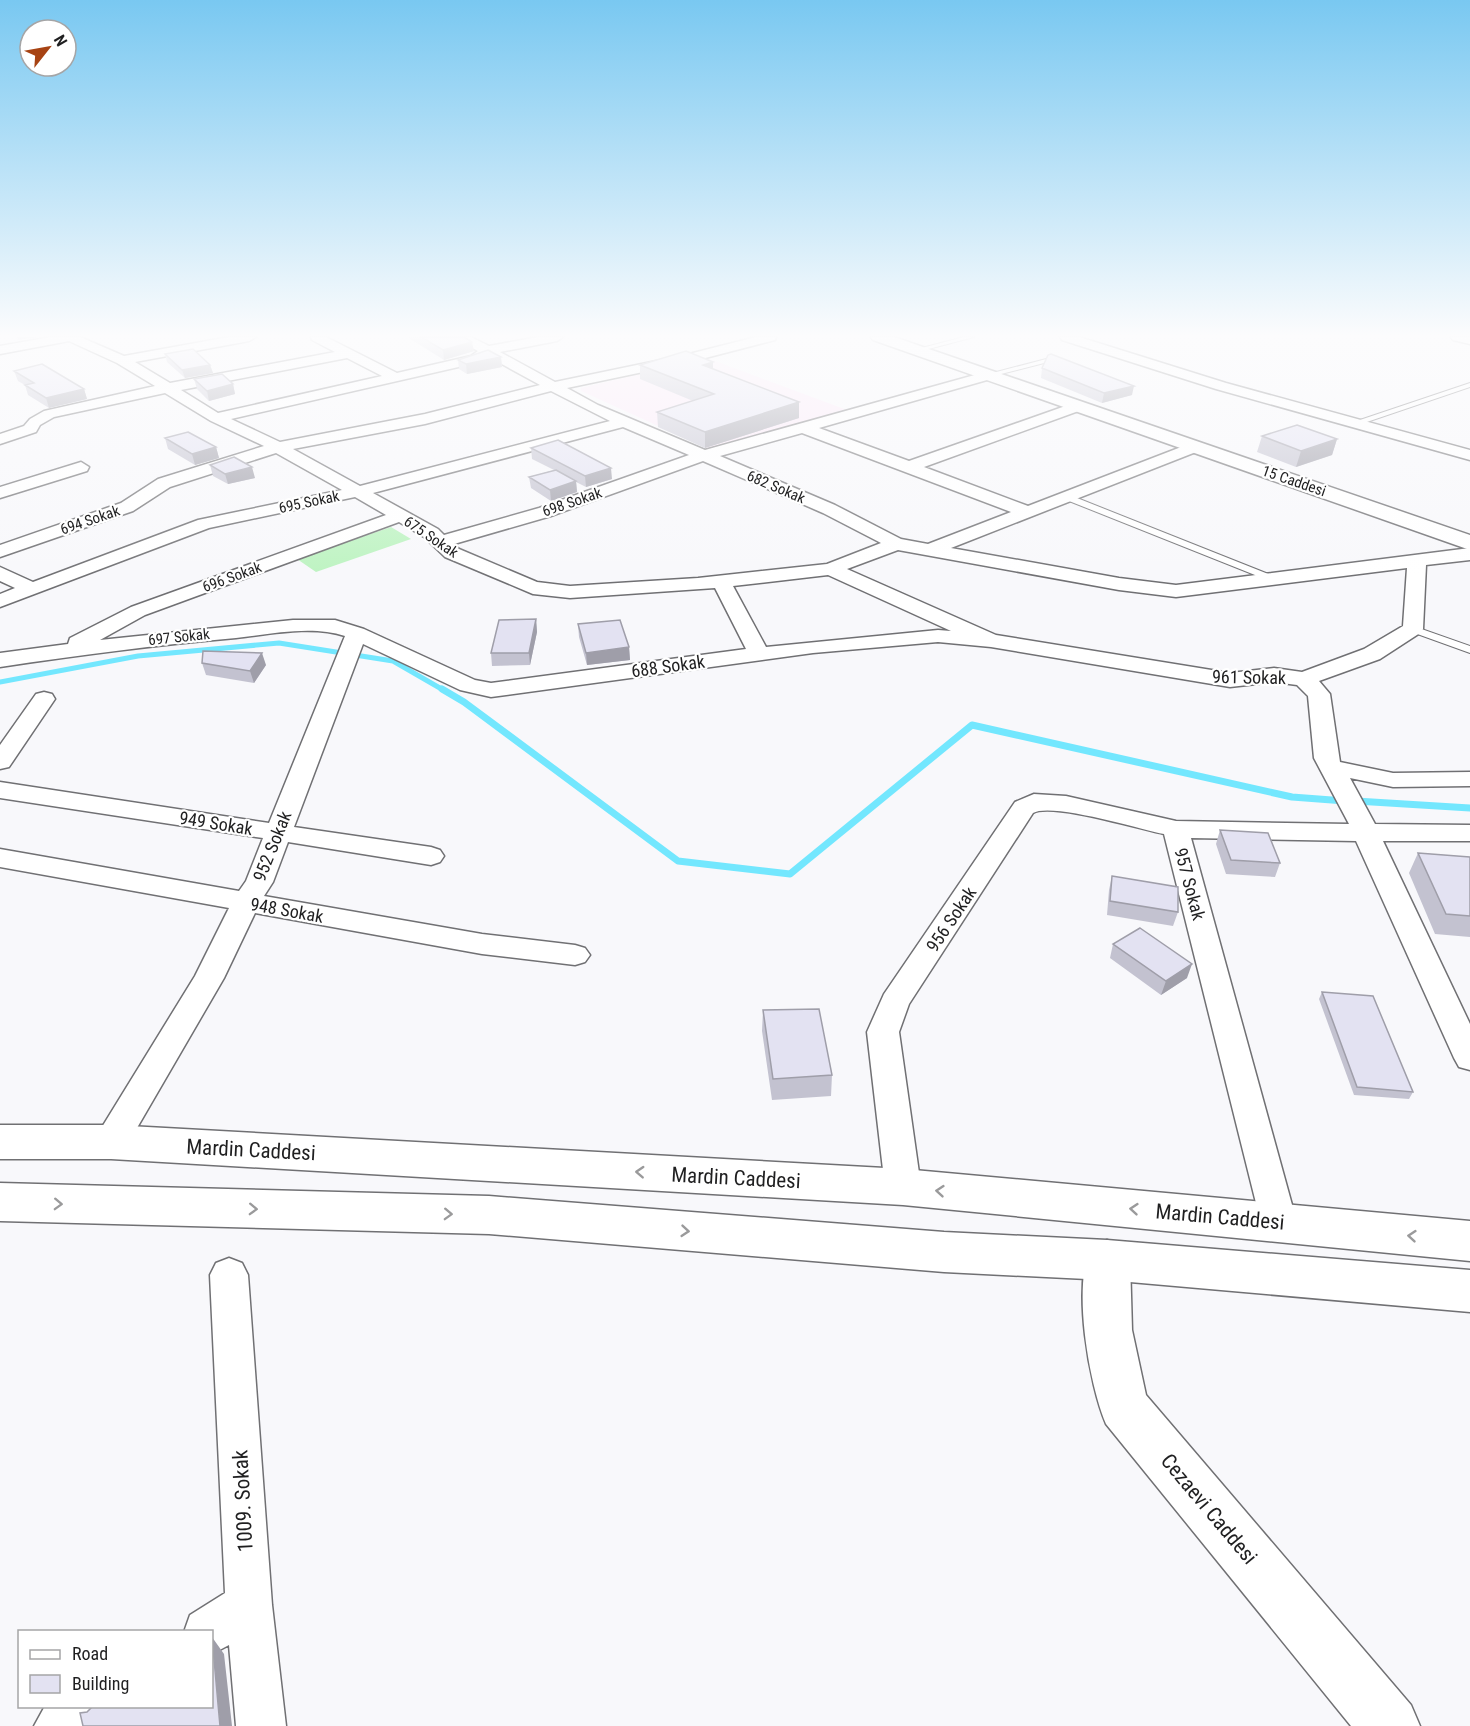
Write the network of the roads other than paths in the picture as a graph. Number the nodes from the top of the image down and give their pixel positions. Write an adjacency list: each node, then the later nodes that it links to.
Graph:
1 (43, 418): 13 (street)
2 (216, 418): 14 (street, 675 Sokak)
3 (431, 418): 14 (street, 694 Sokak)
4 (615, 418): 10 (street, 682 Sokak)
5 (836, 418): 12 (street, 698 Sokak)
6 (1047, 418): 19 (street)
7 (1112, 418): 15 (main road, 15 Caddesi)
8 (1335, 418): 11 (street)
9 (1372, 418): 11 (lane)
10 (623, 422): 17 (street, 682 Sokak); 20 (street, 695 Sokak)
11 (1355, 423): 16 (street)
12 (802, 427): 17 (street, 698 Sokak); 19 (street)
13 (0, 439)
14 (278, 447): 20 (street, 675 Sokak); 29 (street, 694 Sokak)
15 (1195, 447): 22 (street); 26 (main road, 15 Caddesi)
16 (1470, 455)
17 (702, 456): 25 (street, 698 Sokak); 27 (street, 682 Sokak)
18 (81, 467): 21 (street)
19 (906, 468): 23 (street)
20 (356, 492): 24 (street, 675 Sokak); 36 (street, 695 Sokak)
21 (0, 493)
22 (1067, 497): 23 (street); 34 (lane)
23 (1028, 512): 28 (street)
24 (400, 516): 25 (street, 675 Sokak); 41 (street, 696 Sokak)
25 (441, 542): 35 (street, 675 Sokak)
26 (1470, 543)
27 (896, 544): 28 (street); 32 (street, 675 Sokak)
28 (931, 549): 34 (street)
29 (0, 551)
30 (1470, 554): 31 (street)
31 (1417, 561): 34 (street); 38 (street)
32 (830, 569): 35 (street, 675 Sokak); 39 (street, 961 Sokak)
33 (0, 573): 36 (street)
34 (1273, 579)
35 (721, 581): 43 (street)
36 (32, 589): 37 (street, 695 Sokak)
37 (0, 601)
38 (1413, 629): 42 (lane); 45 (street)
39 (991, 641): 43 (street, 688 Sokak); 45 (street, 961 Sokak)
40 (352, 647): 41 (street, 697 Sokak); 43 (street, 688 Sokak); 53 (street, 952 Sokak)
41 (69, 649): 44 (street, 697 Sokak)
42 (1470, 650)
43 (759, 653)
44 (0, 660)
45 (1304, 679): 48 (street, 961 Sokak)
46 (44, 699): 47 (street)
47 (0, 762)
48 (1333, 772): 49 (street); 51 (street, 961 Sokak)
49 (1470, 779)
50 (0, 790): 53 (street, 949 Sokak)
51 (1362, 824): 52 (street, 957 Sokak); 54 (street, 957 Sokak); 59 (street, 961 Sokak)
52 (1176, 829): 62 (street, 956 Sokak); 64 (street, 957 Sokak)
53 (278, 832): 55 (street, 949 Sokak); 57 (street, 952 Sokak)
54 (1470, 833)
55 (431, 856)
56 (0, 858): 57 (street, 948 Sokak)
57 (246, 902): 58 (street, 948 Sokak); 61 (street, 952 Sokak)
58 (575, 955)
59 (1470, 1058)
60 (0, 1142): 61 (main road, Mardin Caddesi)
61 (111, 1142): 62 (main road, Mardin Caddesi, one-way to 61)
62 (903, 1187): 64 (main road, Mardin Caddesi, one-way to 62)
63 (0, 1202): 66 (main road, one-way to 66)
64 (1279, 1223): 65 (main road, Mardin Caddesi, one-way to 64)
65 (1470, 1241)
66 (1107, 1260): 68 (main road); 74 (main road, Cezaevi Caddesi)
67 (229, 1275): 69 (street, 1009. Sokak)
68 (1470, 1291)
69 (249, 1605): 70 (street); 73 (street, 1009. Sokak)
70 (210, 1630)
71 (87, 1708): 72 (street)
72 (59, 1726)
73 (261, 1726)
74 (1390, 1726)

